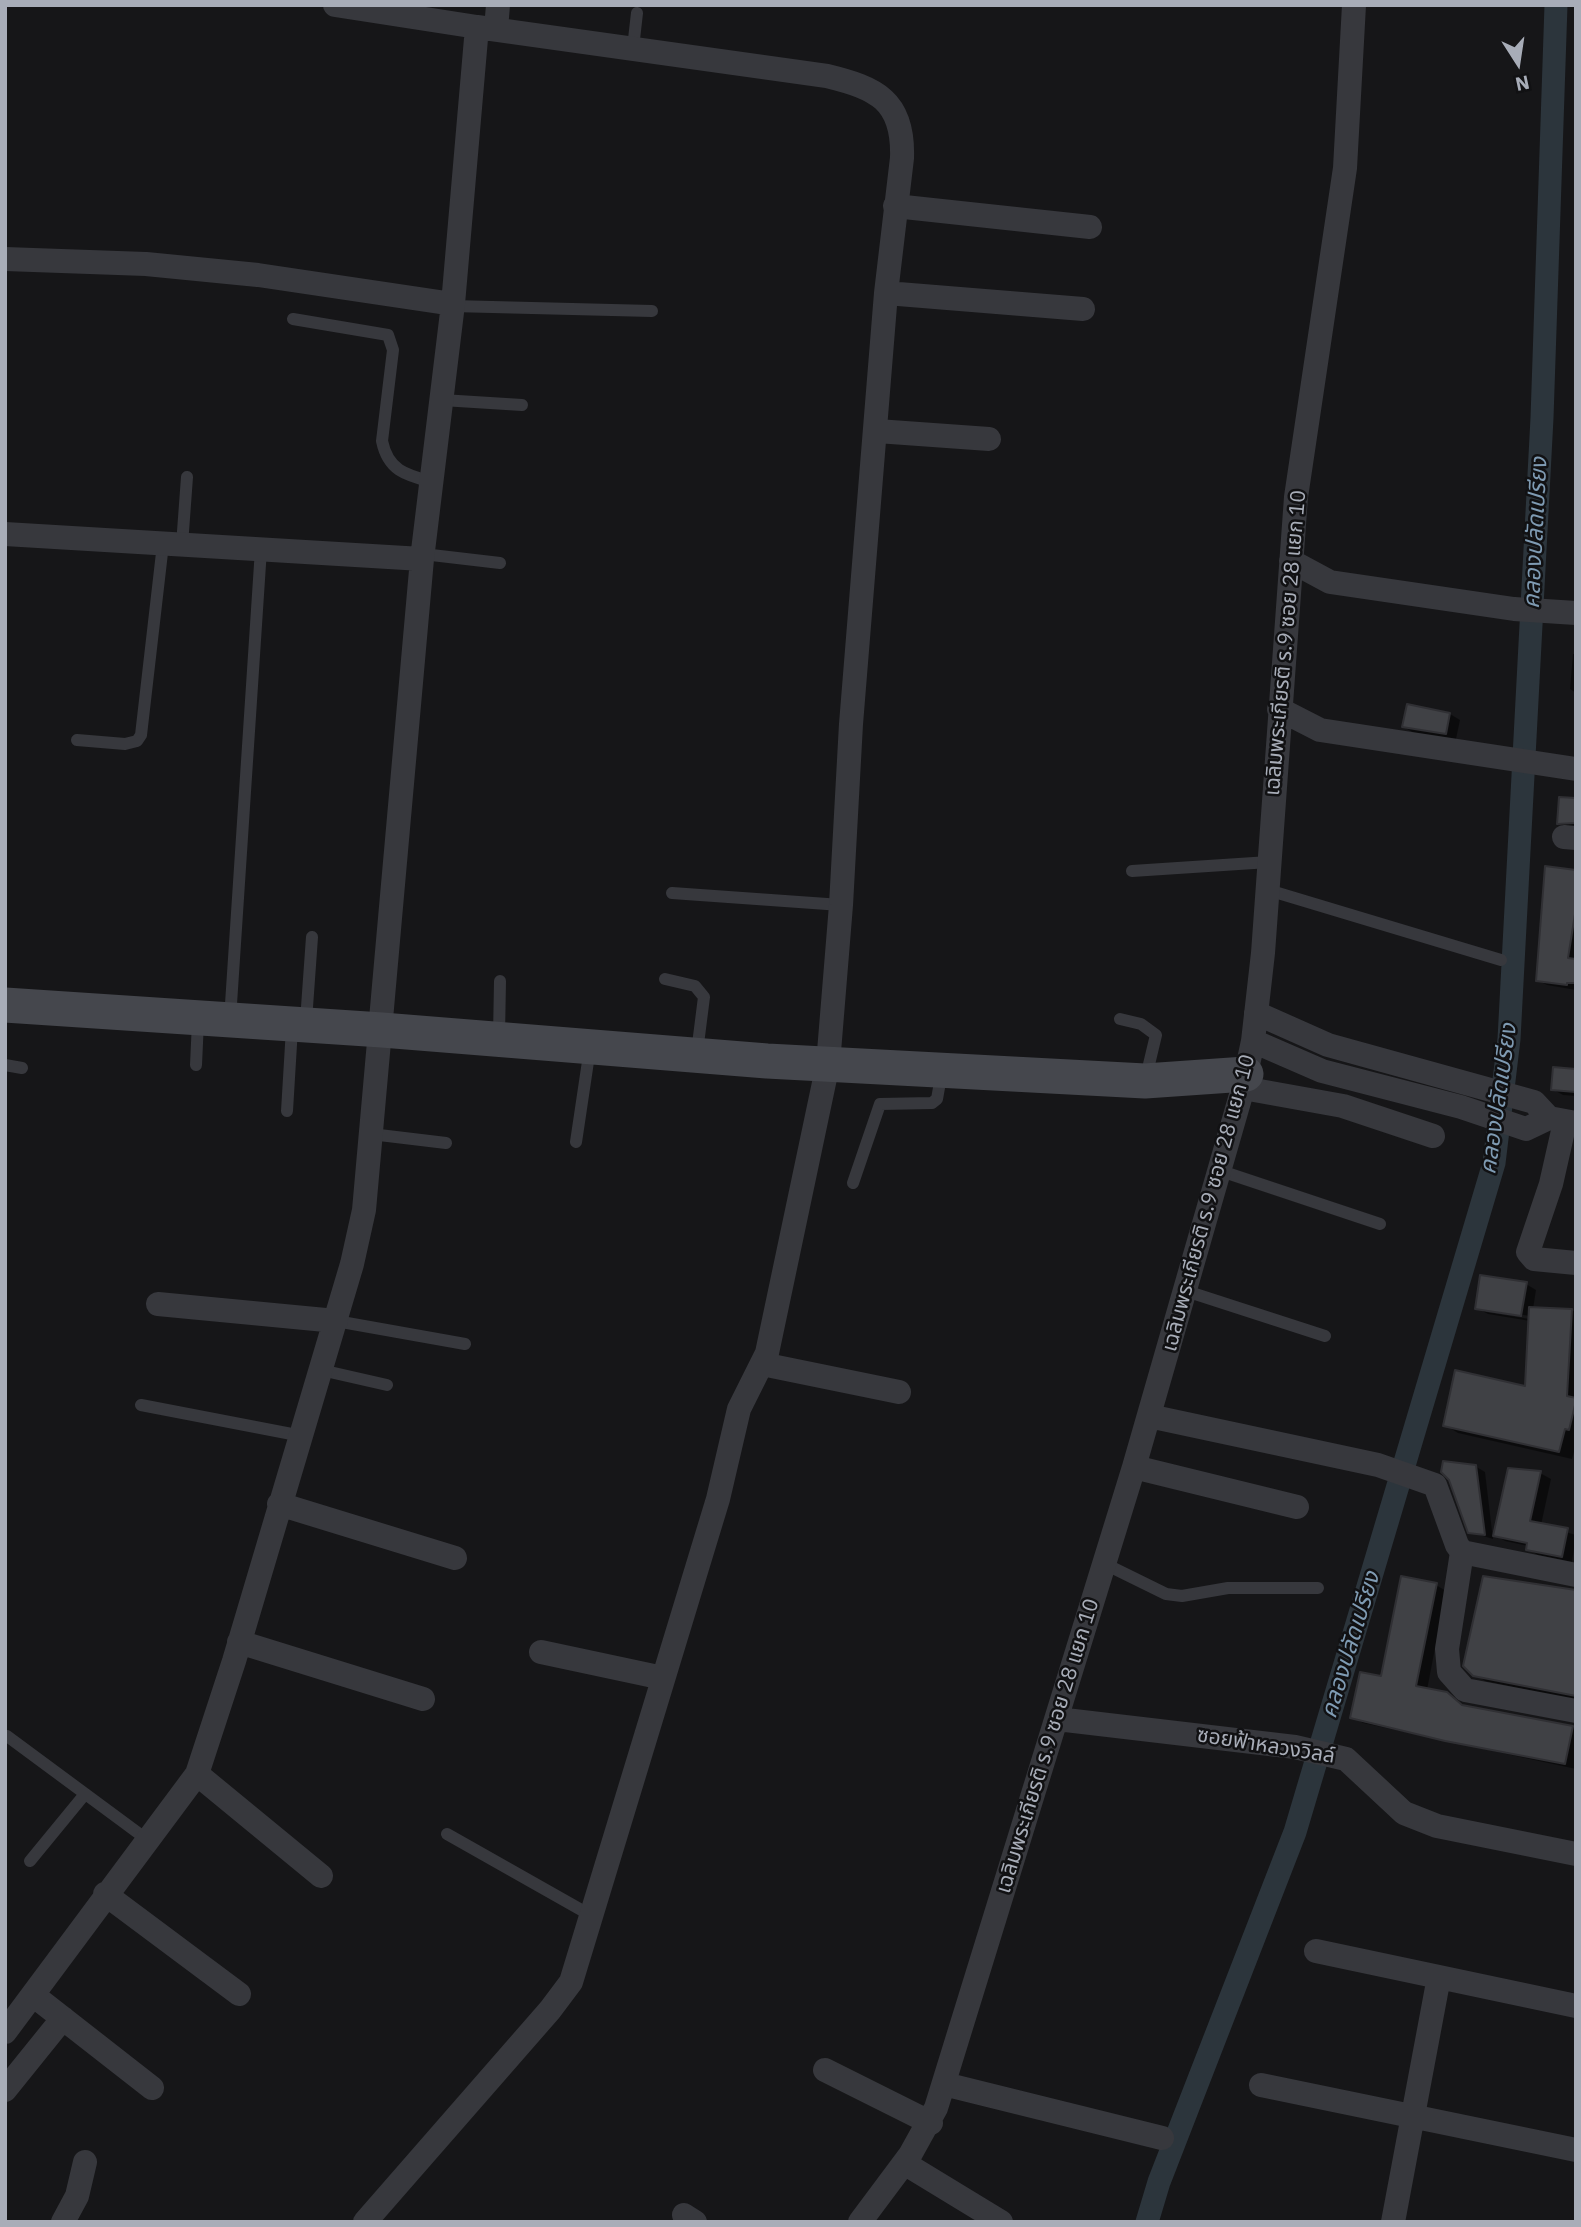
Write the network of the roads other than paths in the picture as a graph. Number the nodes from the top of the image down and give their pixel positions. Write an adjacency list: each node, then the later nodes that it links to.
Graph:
1 (334, 5): 3 (street)
2 (1354, 5): 25 (street, เฉลิมพระเกียรติ ร.9 ซอย 28 แยก 10)
3 (405, 10): 5 (street)
4 (638, 13): 6 (lane)
5 (490, 20): 6 (street); 11 (street)
6 (633, 48): 7 (street)
7 (895, 205): 8 (street); 10 (street)
8 (1090, 227)
9 (5, 259): 11 (street)
10 (887, 293): 12 (street); 17 (street)
11 (453, 305): 13 (lane); 15 (street)
12 (1083, 309)
13 (652, 311)
14 (293, 319): 20 (lane)
15 (442, 400): 16 (lane); 20 (street)
16 (522, 405)
17 (877, 431): 18 (street); 35 (street)
18 (989, 439)
19 (187, 477): 22 (lane)
20 (432, 482): 24 (street)
21 (5, 534): 22 (street)
22 (173, 544): 23 (street); 29 (lane)
23 (261, 549): 24 (street); 42 (lane)
24 (422, 556): 26 (lane); 45 (street)
25 (1291, 561): 27 (street); 28 (street, เฉลิมพระเกียรติ ร.9 ซอย 28 แยก 10)
26 (500, 563)
27 (1571, 612)
28 (1279, 709): 30 (street); 31 (street, เฉลิมพระเกียรติ ร.9 ซอย 28 แยก 10)
29 (77, 740)
30 (1566, 768)
31 (1269, 862): 32 (lane); 33 (street, เฉลิมพระเกียรติ ร.9 ซอย 28 แยก 10)
32 (1132, 871)
33 (1268, 890): 37 (lane); 41 (street, เฉลิมพระเกียรติ ร.9 ซอย 28 แยก 10)
34 (672, 893): 35 (lane)
35 (841, 905): 50 (street)
36 (312, 937): 44 (lane)
37 (1501, 960)
38 (665, 979): 49 (lane)
39 (500, 981): 46 (lane)
40 (5, 1005): 42 (street)
41 (1256, 1013): 47 (street); 55 (street, เฉลิมพระเกียรติ ร.9 ซอย 28 แยก 10)
42 (214, 1018): 44 (street); 52 (lane)
43 (1120, 1019): 58 (lane)
44 (299, 1024): 45 (street); 61 (lane)
45 (382, 1030): 46 (street); 63 (street)
46 (499, 1040): 48 (street)
47 (1328, 1045): 53 (street); 57 (street)
48 (590, 1047): 49 (street); 65 (lane)
49 (697, 1056): 50 (street)
50 (828, 1064): 56 (street); 76 (street)
51 (5, 1065): 54 (lane)
52 (196, 1065)
53 (1405, 1067): 59 (street); 60 (street)
54 (22, 1068)
55 (1248, 1068): 57 (street); 58 (street); 64 (street); 67 (street, เฉลิมพระเกียรติ ร.9 ซอย 28 แยก 10)
56 (942, 1070): 58 (street); 68 (lane)
57 (1322, 1071): 59 (street)
58 (1145, 1081)
59 (1401, 1092): 60 (street)
60 (1463, 1096): 62 (street); 62 (street)
61 (287, 1111)
62 (1556, 1116): 70 (street)
63 (371, 1134): 66 (lane); 73 (street)
64 (1433, 1136)
65 (576, 1142)
66 (446, 1143)
67 (1221, 1171): 69 (lane); 71 (street, เฉลิมพระเกียรติ ร.9 ซอย 28 แยก 10)
68 (853, 1183)
69 (1380, 1224)
70 (1576, 1263)
71 (1186, 1291): 74 (lane); 81 (street, เฉลิมพระเกียรติ ร.9 ซอย 28 แยก 10)
72 (158, 1304): 73 (street)
73 (335, 1321): 75 (lane); 77 (street)
74 (1325, 1336)
75 (465, 1344)
76 (762, 1364): 79 (street); 93 (street)
77 (321, 1370): 78 (lane); 82 (street)
78 (387, 1385)
79 (899, 1392)
80 (141, 1405): 82 (lane)
81 (1149, 1416): 83 (street, เฉลิมพระเกียรติ ร.9 ซอย 28 แยก 10); 86 (street)
82 (302, 1436): 84 (street)
83 (1134, 1467): 85 (street); 88 (street, เฉลิมพระเกียรติ ร.9 ซอย 28 แยก 10)
84 (279, 1504): 87 (street); 91 (street)
85 (1297, 1507)
86 (1462, 1552): 89 (street); 95 (street)
87 (455, 1559)
88 (1105, 1564): 90 (lane); 96 (street, เฉลิมพระเกียรติ ร.9 ซอย 28 แยก 10)
89 (1576, 1575)
90 (1318, 1588)
91 (239, 1643): 94 (street); 98 (street)
92 (541, 1652): 93 (street)
93 (663, 1678): 106 (street)
94 (423, 1699)
95 (1576, 1711)
96 (1057, 1719): 102 (street, ซอยฟ้าหลวงวิลล์); 115 (street, เฉลิมพระเกียรติ ร.9 ซอย 28 แยก 10)
97 (7, 1737): 99 (lane)
98 (197, 1774): 101 (street); 104 (street)
99 (85, 1794): 101 (lane); 103 (lane)
100 (447, 1834): 106 (lane)
101 (149, 1842): 105 (street)
102 (1576, 1854)
103 (30, 1861)
104 (321, 1875)
105 (105, 1894): 109 (street); 110 (street)
106 (592, 1916): 126 (street)
107 (1316, 1951): 108 (street)
108 (1440, 1977): 111 (street); 119 (street)
109 (239, 1994)
110 (33, 1995): 112 (street); 113 (street)
111 (1576, 2006)
112 (63, 2018): 117 (street); 118 (street)
113 (5, 2032)
114 (825, 2070): 120 (street)
115 (944, 2084): 120 (street, เฉลิมพระเกียรติ ร.9 ซอย 28 แยก 10); 121 (street)
116 (1261, 2085): 119 (street)
117 (152, 2088)
118 (5, 2090)
119 (1412, 2116): 122 (street); 129 (street)
120 (931, 2123): 124 (street, เฉลิมพระเกียรติ ร.9 ซอย 28 แยก 10)
121 (1162, 2138)
122 (1576, 2150)
123 (85, 2162): 125 (street)
124 (904, 2163): 127 (street, เฉลิมพระเกียรติ ร.9 ซอย 28 แยก 10); 128 (street)
125 (63, 2222)
126 (365, 2222)
127 (860, 2222)
128 (1001, 2222)
129 (1393, 2222)

